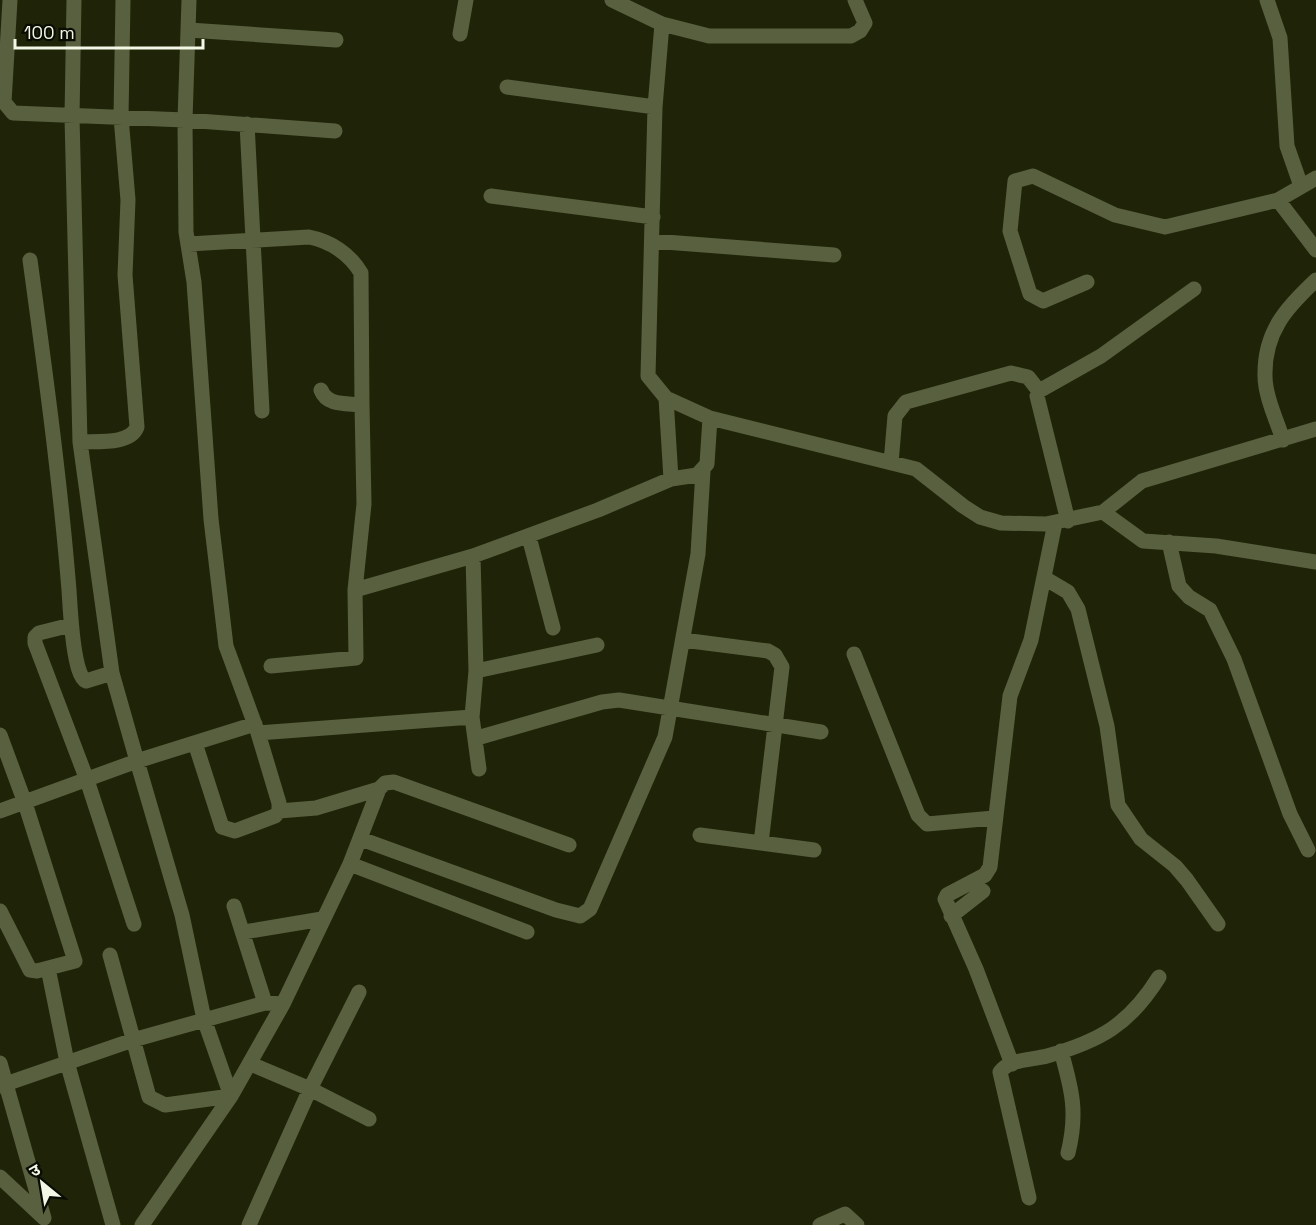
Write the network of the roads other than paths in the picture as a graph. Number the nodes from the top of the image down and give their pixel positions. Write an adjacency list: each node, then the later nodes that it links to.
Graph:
1 (10, 0): 16 (street)
2 (74, 0): 16 (street)
3 (123, 0): 17 (street)
4 (189, 0): 11 (street)
5 (466, 0): 12 (street)
6 (612, 0): 9 (street)
7 (855, 0): 10 (street)
8 (1268, 0): 22 (street)
9 (640, 6): 10 (street)
10 (662, 24): 15 (street)
11 (189, 30): 13 (street); 18 (street)
12 (460, 34)
13 (336, 40)
14 (507, 87): 15 (street)
15 (655, 107): 25 (street)
16 (72, 117): 17 (street); 43 (street)
17 (122, 117): 18 (street); 43 (street)
18 (185, 120): 19 (street); 28 (street)
19 (247, 124): 20 (street); 27 (street)
20 (335, 131)
21 (1316, 178): 22 (street)
22 (1301, 186): 24 (street)
23 (491, 196): 25 (street)
24 (1278, 200): 29 (street); 33 (street)
25 (653, 217): 26 (street)
26 (652, 241): 30 (street); 37 (street)
27 (254, 242): 28 (street); 38 (street); 39 (street)
28 (189, 244): 66 (street)
29 (1316, 250)
30 (834, 255)
31 (30, 260): 55 (street)
32 (1316, 280): 42 (street)
33 (1087, 282)
34 (1194, 289): 36 (street)
35 (321, 390): 38 (street)
36 (1039, 391): 44 (street); 48 (street)
37 (666, 399): 40 (street); 46 (street)
38 (362, 405): 54 (street)
39 (262, 411)
40 (710, 418): 44 (street); 45 (street)
41 (1316, 429): 42 (street)
42 (1283, 440): 47 (street)
43 (80, 442): 62 (street)
44 (891, 463): 48 (street)
45 (703, 471): 46 (street); 57 (street)
46 (671, 479): 49 (street)
47 (1103, 512): 48 (street); 50 (street)
48 (1062, 522): 53 (street)
49 (529, 537): 51 (street); 56 (street)
50 (1169, 542): 52 (street); 84 (street)
51 (472, 556): 54 (street); 61 (street)
52 (1316, 562)
53 (1046, 579): 78 (street); 90 (street)
54 (355, 590): 60 (street)
55 (71, 625): 62 (street); 73 (street)
56 (553, 628)
57 (683, 640): 63 (street); 65 (street)
58 (597, 645): 61 (street)
59 (854, 654): 78 (street)
60 (271, 666)
61 (476, 671): 64 (street)
62 (112, 673): 71 (street)
63 (671, 706): 65 (street); 69 (street); 80 (street)
64 (472, 717): 66 (street); 69 (street)
65 (776, 726): 67 (street); 81 (street)
66 (256, 728): 70 (street); 77 (street)
67 (821, 732)
68 (0, 735): 75 (street)
69 (477, 738): 72 (street)
70 (195, 743): 71 (street); 77 (street)
71 (137, 761): 73 (street); 99 (street)
72 (479, 769)
73 (87, 780): 75 (street); 89 (street)
74 (379, 789): 77 (street); 80 (street); 82 (street)
75 (25, 803): 76 (street); 94 (street)
76 (0, 811)
77 (279, 811)
78 (994, 818): 105 (street)
79 (700, 835): 81 (street)
80 (361, 839): 85 (street)
81 (761, 843): 83 (street)
82 (569, 845)
83 (814, 850)
84 (1308, 850)
85 (350, 864): 88 (street); 92 (street)
86 (234, 906): 91 (street)
87 (0, 911): 94 (street)
88 (322, 920): 91 (street); 98 (street)
89 (134, 924)
90 (1218, 924)
91 (244, 932): 97 (street)
92 (527, 932)
93 (110, 955): 100 (street)
94 (48, 968): 102 (street)
95 (1159, 978): 101 (street)
96 (359, 992): 107 (street)
97 (265, 1003): 98 (street); 99 (street)
98 (282, 1004): 104 (street)
99 (204, 1019): 100 (street); 108 (street)
100 (133, 1040): 102 (street); 108 (street)
101 (1061, 1052): 105 (street); 110 (street)
102 (67, 1062): 106 (street); 114 (street)
103 (0, 1063): 106 (street)
104 (250, 1064): 107 (street); 108 (street)
105 (1012, 1064): 112 (street)
106 (3, 1084): 113 (street)
107 (310, 1089): 109 (street); 116 (street)
108 (231, 1096): 115 (street)
109 (369, 1119)
110 (1068, 1153)
111 (0, 1177): 113 (street)
112 (1029, 1198)
113 (48, 1222)
114 (113, 1225)
115 (142, 1225)
116 (249, 1225)
117 (820, 1225): 118 (street)
118 (856, 1225)

